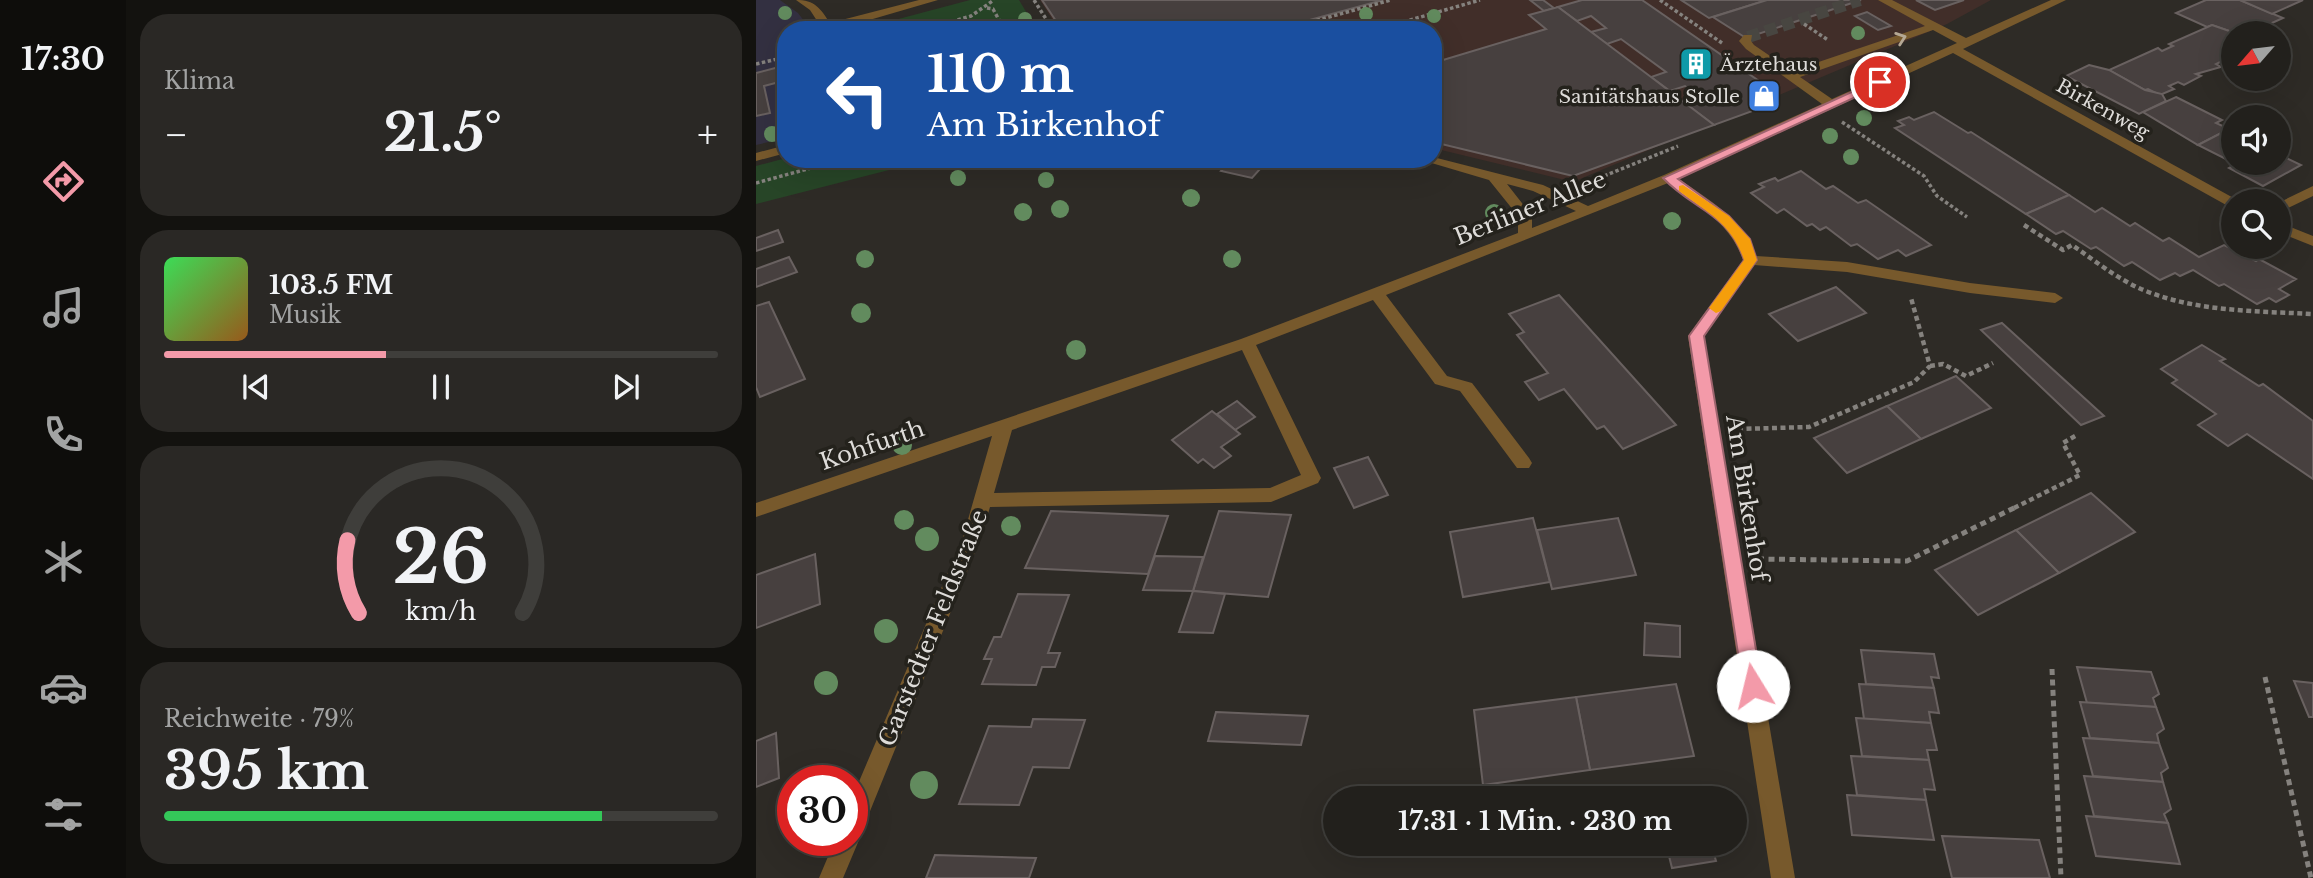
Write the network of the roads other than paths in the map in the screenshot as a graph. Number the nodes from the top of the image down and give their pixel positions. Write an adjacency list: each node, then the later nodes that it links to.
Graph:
1 (802, 0): 7 (street)
2 (932, 0): 8 (street)
3 (1884, 0): 9 (street, Birkenweg)
4 (2060, 0): 6 (street, Berliner Allee)
5 (2024, 3): 6 (street)
6 (2037, 10): 11 (street, Berliner Allee)
7 (823, 21)
8 (857, 21)
9 (1935, 26): 11 (street, Birkenweg); 12 (street, one-way to 9)
10 (1748, 37): 12 (street)
11 (1960, 46): 13 (street, Berliner Allee); 20 (street, Birkenweg)
12 (1790, 76): 13 (street)
13 (1825, 106): 18 (street, Berliner Allee)
14 (777, 151): 15 (street)
15 (756, 157)
16 (1442, 163): 17 (street)
17 (1494, 177): 22 (street); 24 (street)
18 (1669, 178): 22 (street, Berliner Allee); 26 (street)
19 (2313, 190): 21 (street)
20 (2221, 196)
21 (2291, 201)
22 (1588, 211): 24 (street, Berliner Allee)
23 (2291, 232): 25 (street)
24 (1525, 235): 27 (street, Berliner Allee)
25 (2313, 241)
26 (1750, 260): 28 (street); 37 (street, Am Birkenhof)
27 (1376, 293): 29 (street, Berliner Allee); 31 (street)
28 (2055, 298)
29 (1247, 343): 30 (street, Berliner Allee); 32 (street)
30 (1004, 426): 32 (street, Garstedter Feldstraße); 33 (street, Kohfurth)
31 (1524, 463)
32 (984, 500): 34 (street, Garstedter Feldstraße)
33 (756, 510)
34 (868, 787)
35 (840, 856): 36 (street)
36 (831, 878)
37 (1783, 878)

